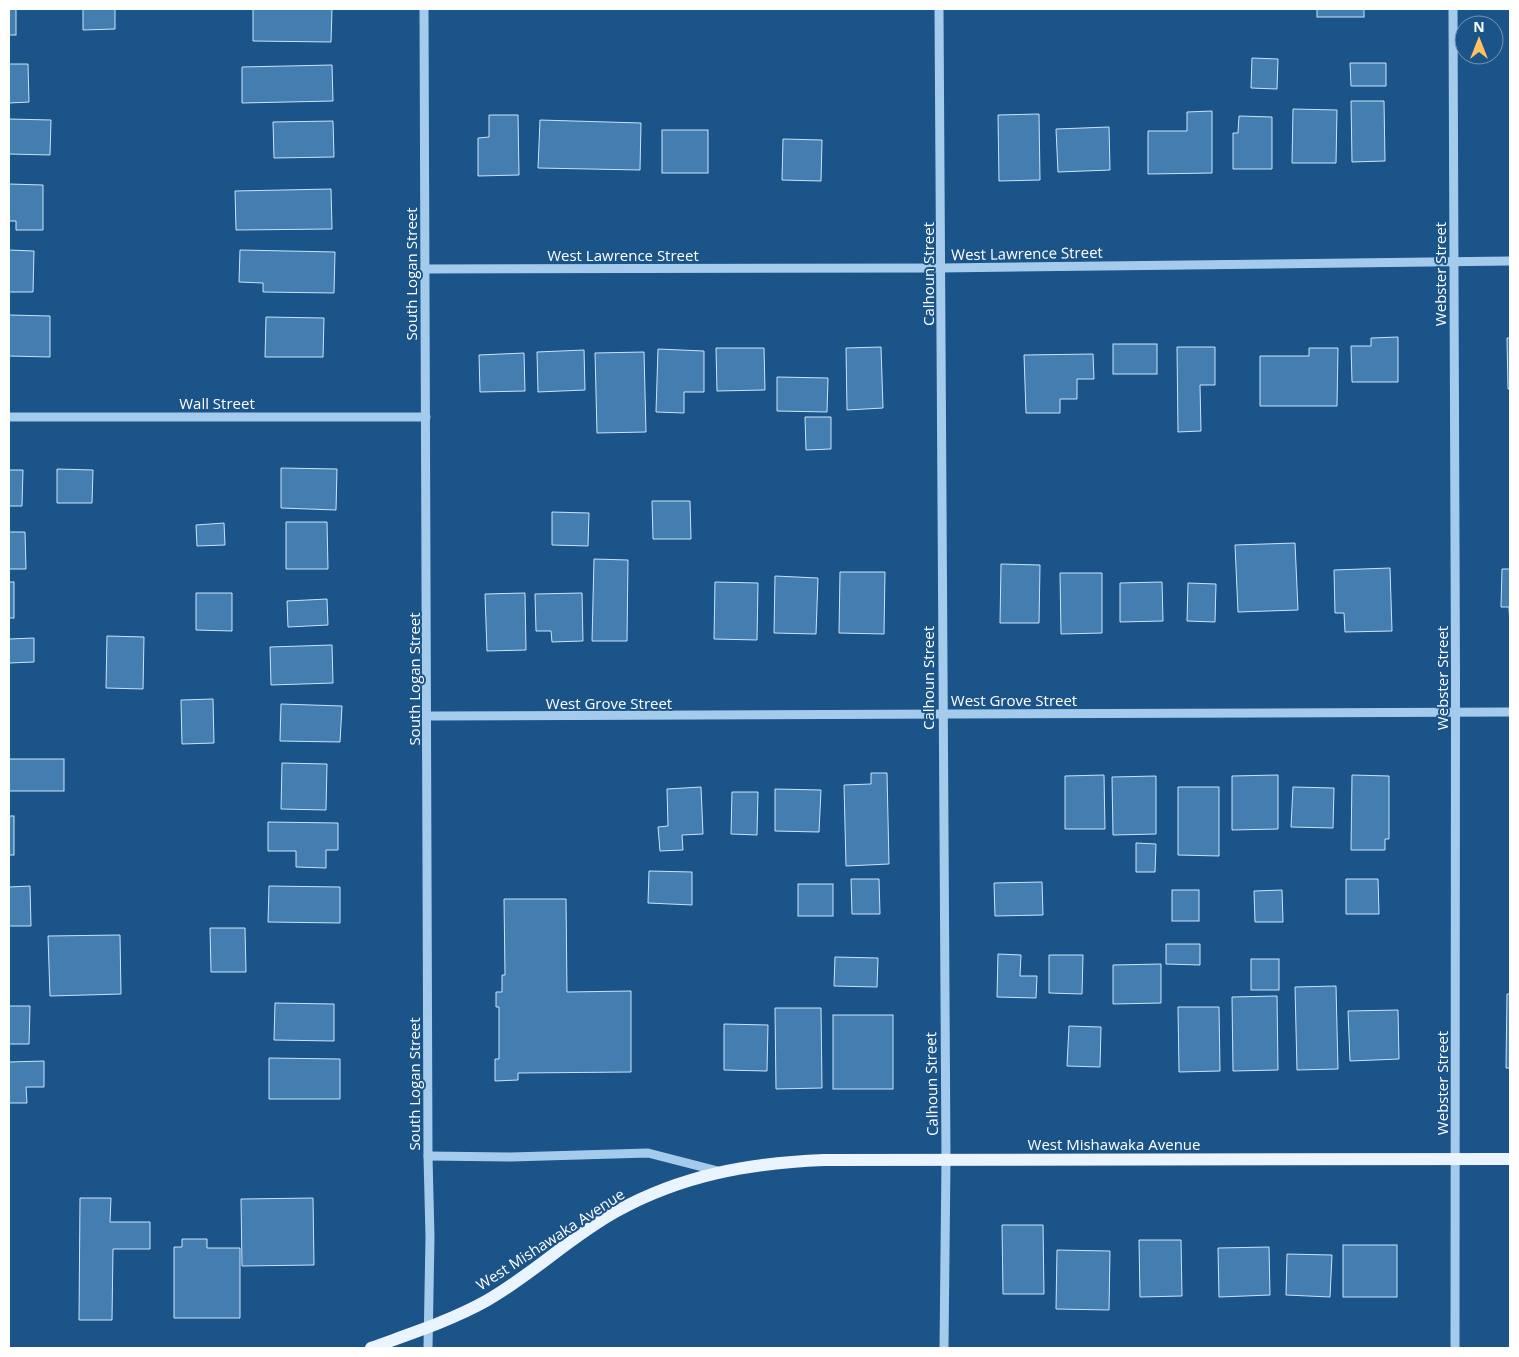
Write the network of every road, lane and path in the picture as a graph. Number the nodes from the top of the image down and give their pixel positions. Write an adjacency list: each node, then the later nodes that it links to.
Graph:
1 (424, 9): 7 (street, South Logan Street)
2 (939, 9): 6 (street, Calhoun Street)
3 (1454, 9): 4 (street, Webster Street)
4 (1453, 262): 5 (street, West Lawrence Street); 6 (street, West Lawrence Street); 10 (street, Webster Street)
5 (1510, 262)
6 (941, 268): 7 (street, West Lawrence Street); 12 (street, Calhoun Street)
7 (425, 269): 9 (street, South Logan Street)
8 (9, 417): 9 (street, Wall Street)
9 (426, 417): 13 (street, South Logan Street)
10 (1456, 712): 11 (street, West Grove Street); 12 (street, West Grove Street); 15 (street, Webster Street)
11 (1510, 712)
12 (942, 714): 13 (street, West Grove Street); 17 (street, Calhoun Street)
13 (428, 716): 14 (street, South Logan Street)
14 (428, 1156): 18 (street, West Mishawaka Avenue); 19 (street, South Logan Street)
15 (1456, 1159): 16 (main road, West Mishawaka Avenue); 17 (main road, West Mishawaka Avenue); 23 (street, Webster Street)
16 (1510, 1159)
17 (946, 1160): 18 (main road, West Mishawaka Avenue); 22 (street, Calhoun Street)
18 (718, 1171): 19 (main road, West Mishawaka Avenue)
19 (428, 1327): 20 (main road, West Mishawaka Avenue); 21 (street, South Logan Street)
20 (371, 1348)
21 (428, 1348)
22 (944, 1348)
23 (1455, 1348)

